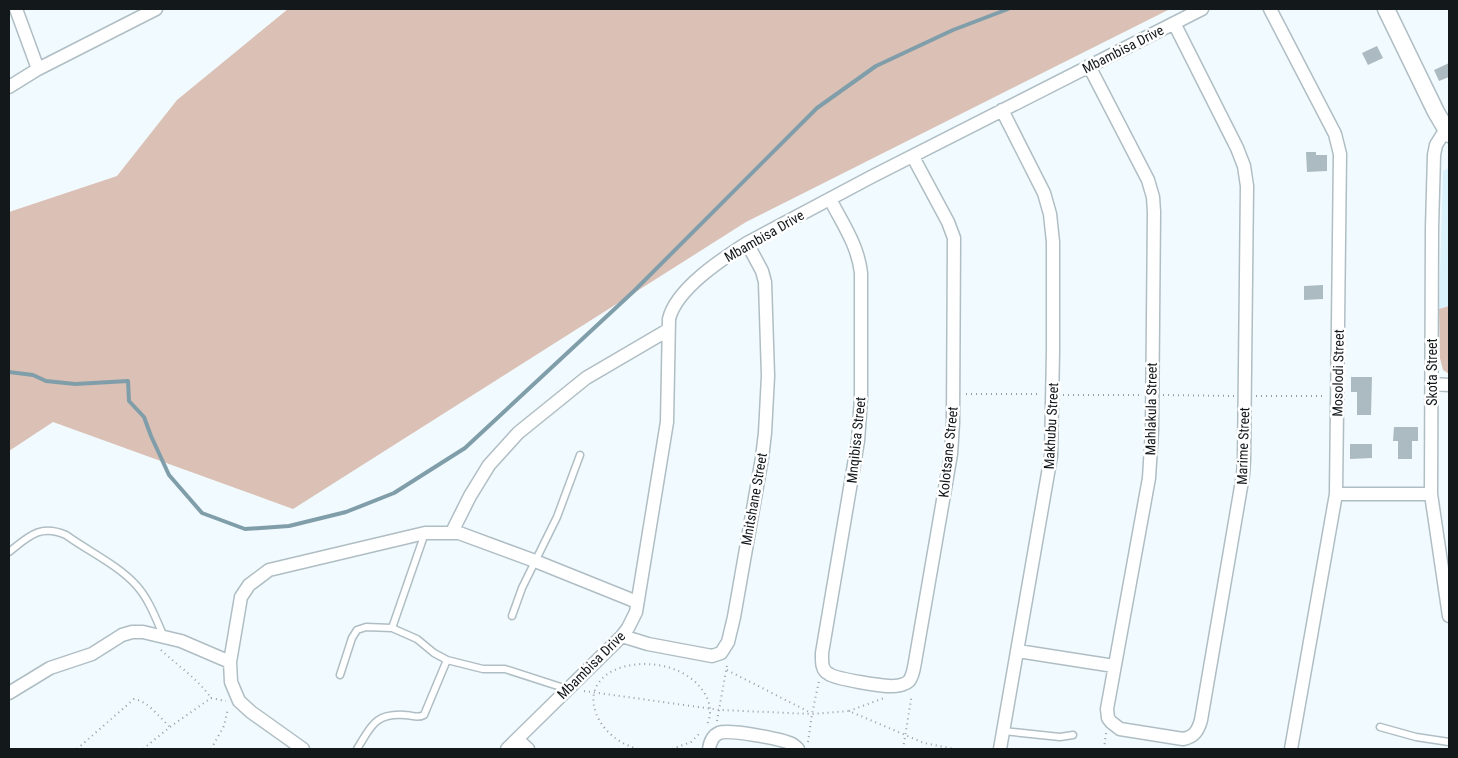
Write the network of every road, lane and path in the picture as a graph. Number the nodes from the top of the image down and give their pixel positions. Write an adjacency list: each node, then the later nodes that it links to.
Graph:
1 (16, 9): 9 (street)
2 (156, 9): 6 (street)
3 (1202, 9): 7 (street, Mbambisa Drive)
4 (1270, 9): 20 (street, Mosolodi Street)
5 (1386, 9): 12 (street)
6 (135, 14): 9 (street)
7 (1174, 23): 8 (street, Mbambisa Drive); 37 (street, Marime Street)
8 (1089, 66): 11 (street, Mbambisa Drive); 37 (street, Mahlakula Street)
9 (38, 68): 10 (street)
10 (9, 87)
11 (1002, 110): 13 (street, Mbambisa Drive); 34 (street, Makhubu Street)
12 (1448, 132): 17 (street, Skota Street)
13 (914, 156): 14 (street, Mbambisa Drive); 41 (street, Kolotsane Street)
14 (830, 199): 15 (street, Mbambisa Drive); 38 (street, Mnqibisa Street)
15 (747, 243): 16 (street, Mbambisa Drive); 33 (street, Mnitshane Street)
16 (668, 330): 22 (street); 26 (street, Mbambisa Drive)
17 (1432, 384): 18 (street); 21 (street, Skota Street)
18 (1449, 384)
19 (580, 455): 25 (lane)
20 (1336, 494): 21 (street); 75 (street, Mosolodi Street)
21 (1431, 494): 28 (street, Skota Street)
22 (452, 532): 23 (street); 25 (street)
23 (425, 533): 29 (lane); 36 (street)
24 (9, 552): 32 (lane)
25 (535, 561): 26 (street); 27 (lane)
26 (637, 602): 31 (street, Mbambisa Drive)
27 (512, 616)
28 (1449, 616)
29 (392, 628): 35 (lane); 40 (lane)
30 (143, 632): 32 (street); 44 (street); 45 (path)
31 (622, 636): 33 (street); 42 (street, Mbambisa Drive)
32 (164, 637): 36 (street)
33 (724, 650): 39 (path)
34 (1018, 651): 37 (street); 53 (street, Makhubu Street)
35 (447, 660): 42 (lane); 65 (lane)
36 (230, 662): 64 (street)
37 (1114, 666)
38 (823, 669): 41 (street); 50 (path)
39 (727, 670): 48 (path); 50 (path)
40 (340, 675)
41 (909, 681): 54 (path)
42 (567, 689): 43 (path); 57 (street, Mbambisa Drive)
43 (595, 692): 47 (path); 47 (path); 59 (path)
44 (9, 693)
45 (211, 698): 51 (path); 63 (path)
46 (884, 699): 49 (path)
47 (710, 708): 48 (path); 70 (path)
48 (720, 710): 50 (path); 56 (path)
49 (849, 711): 50 (path); 54 (path)
50 (812, 714): 60 (path)
51 (170, 727): 61 (path); 62 (path)
52 (1380, 727): 58 (lane)
53 (1003, 731): 55 (lane); 74 (street, Makhubu Street)
54 (906, 734): 72 (path); 73 (path)
55 (1073, 734)
56 (714, 736): 60 (street); 71 (street)
57 (517, 739): 66 (street, Mbambisa Drive); 67 (street)
58 (1449, 742)
59 (626, 746): 68 (path); 69 (path)
60 (800, 746)
61 (78, 749)
62 (143, 749)
63 (211, 749)
64 (303, 749)
65 (357, 749)
66 (507, 749)
67 (528, 749)
68 (626, 749)
69 (638, 749)
70 (672, 749)
71 (709, 749)
72 (903, 749)
73 (954, 749)
74 (1000, 749)
75 (1291, 749)

